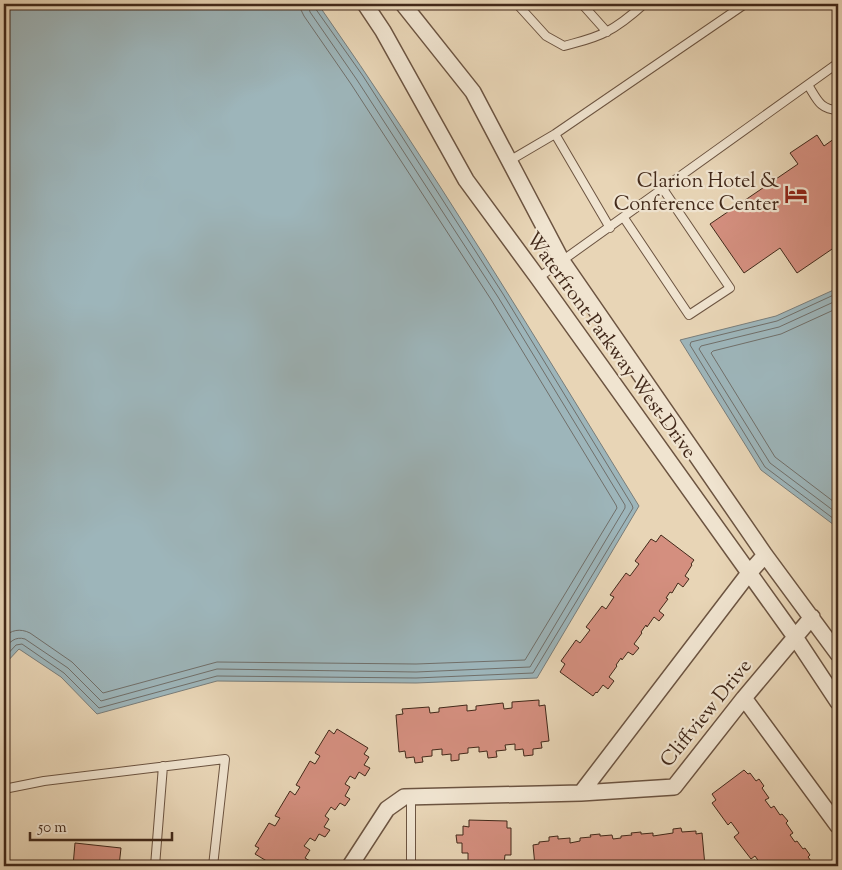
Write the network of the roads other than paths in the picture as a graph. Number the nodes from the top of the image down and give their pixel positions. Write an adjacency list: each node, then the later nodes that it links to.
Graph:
1 (365, 4): 17 (street, Waterfront Parkway West Drive)
2 (403, 4): 12 (street, Waterfront Parkway West Drive)
3 (517, 4): 7 (lane)
4 (582, 4): 7 (lane)
5 (644, 4): 7 (lane)
6 (744, 4): 11 (lane)
7 (607, 32)
8 (838, 63): 9 (lane)
9 (808, 85): 10 (lane); 13 (lane)
10 (838, 110)
11 (555, 134): 12 (lane); 15 (lane)
12 (509, 161): 16 (street, Waterfront Parkway West Drive)
13 (663, 189): 14 (lane); 14 (lane)
14 (624, 218): 15 (lane)
15 (610, 228): 16 (lane)
16 (562, 261): 17 (lane); 18 (street, Waterfront Parkway West Drive)
17 (538, 278): 19 (street, Waterfront Parkway West Drive)
18 (765, 555): 19 (street); 20 (street, Waterfront Parkway West Drive)
19 (749, 573): 21 (street, Waterfront Parkway West Drive); 27 (street)
20 (812, 618): 21 (street, Cliffview Drive); 22 (street, Waterfront Parkway West Drive)
21 (795, 637): 23 (street, Cliffview Drive); 24 (street, Waterfront Parkway West Drive)
22 (838, 654)
23 (744, 698): 27 (street, Cliffview Drive); 29 (street)
24 (838, 702)
25 (163, 766): 26 (lane); 30 (lane); 31 (lane)
26 (4, 789)
27 (581, 793): 28 (street, Cliffview Drive)
28 (411, 797): 32 (street, Cliffview Drive); 33 (lane)
29 (838, 826)
30 (155, 866)
31 (213, 866)
32 (350, 866)
33 (411, 866)

